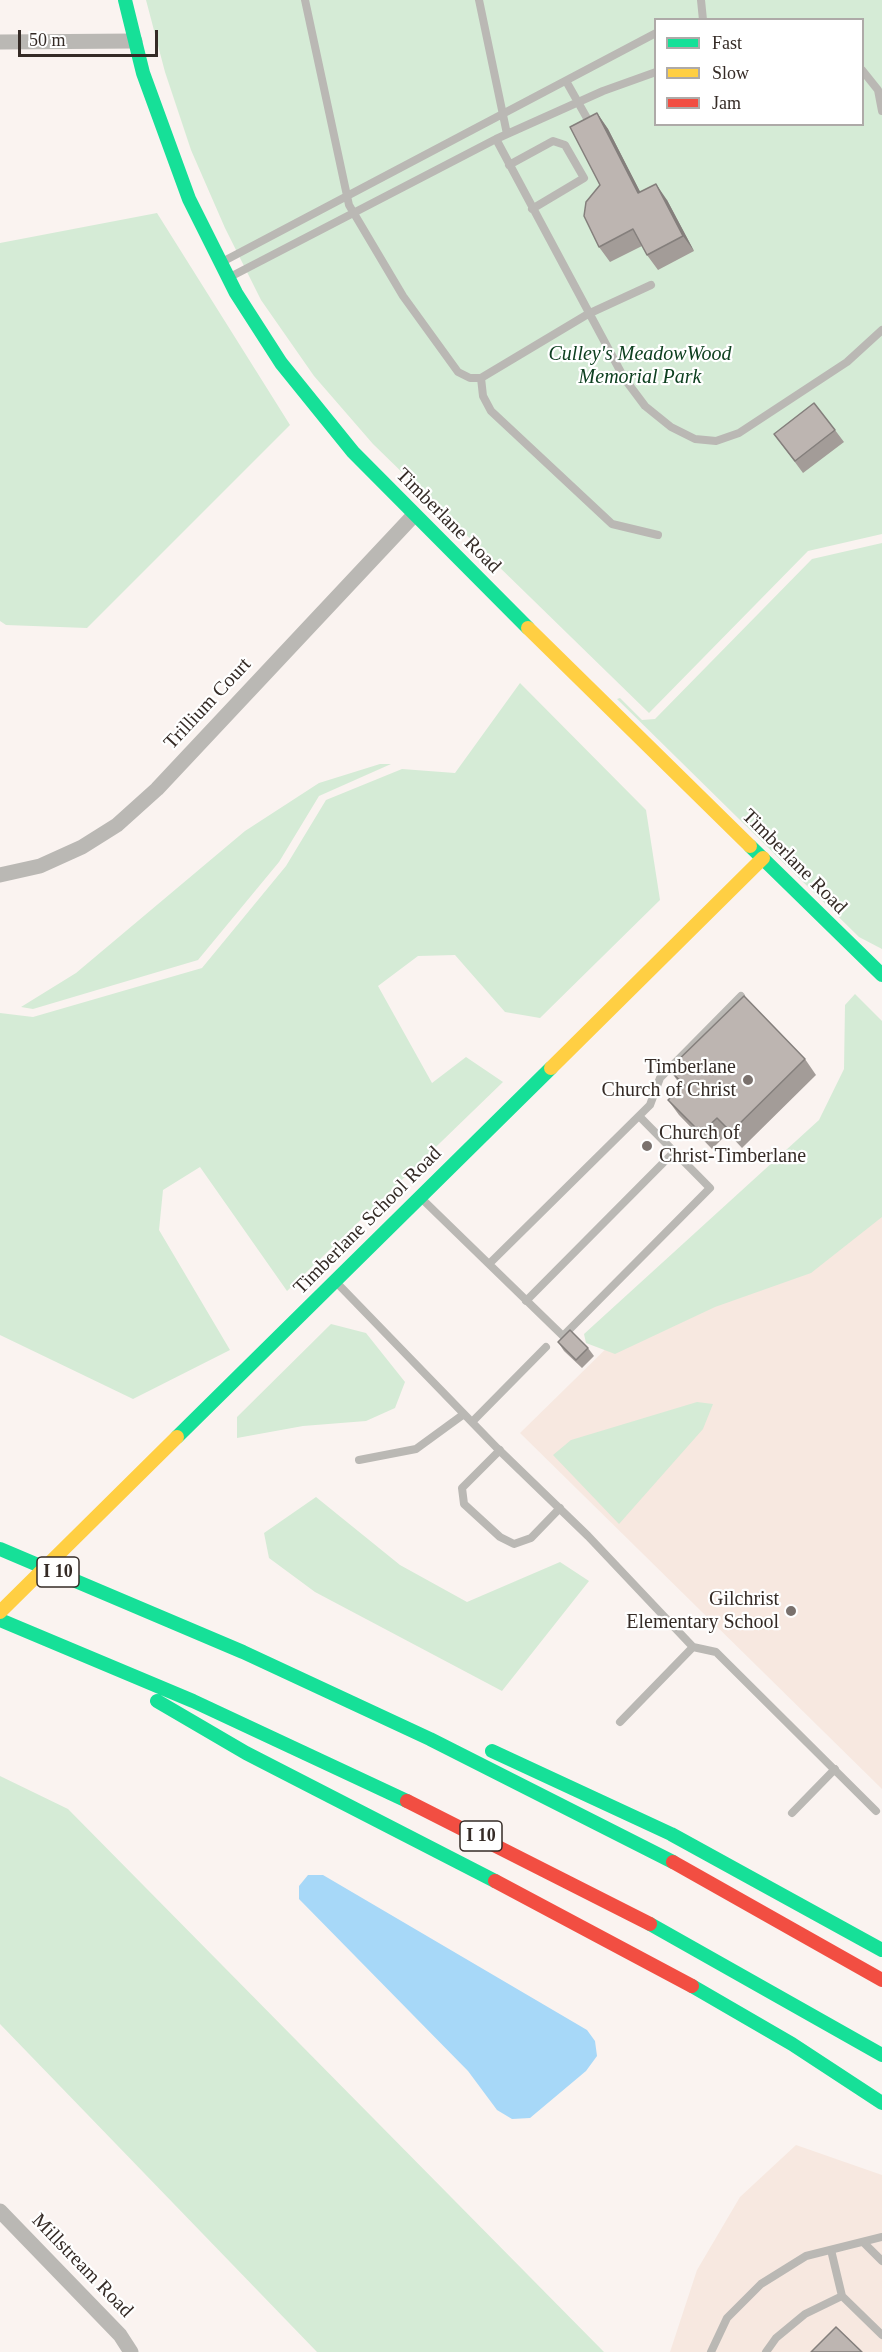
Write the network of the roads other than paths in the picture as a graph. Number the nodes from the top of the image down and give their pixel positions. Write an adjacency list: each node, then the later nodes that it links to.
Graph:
1 (125, 0): 7 (main road, Timberlane Road)
2 (304, 0): 19 (lane)
3 (479, 0): 14 (lane)
4 (701, 0): 5 (lane)
5 (701, 18)
6 (654, 34): 11 (lane)
7 (135, 41): 8 (street); 22 (main road, Timberlane Road)
8 (0, 42)
9 (864, 72): 13 (lane)
10 (654, 73): 12 (lane)
11 (566, 81): 12 (lane); 14 (lane)
12 (578, 102): 15 (lane); 16 (lane)
13 (882, 111)
14 (503, 116): 16 (lane); 19 (lane)
15 (594, 131)
16 (507, 134): 17 (lane)
17 (496, 139): 18 (lane); 21 (lane)
18 (509, 165): 20 (lane); 20 (lane)
19 (347, 196): 21 (lane); 22 (lane)
20 (532, 209): 25 (lane)
21 (354, 214): 23 (lane); 27 (lane)
22 (221, 263): 23 (main road, Timberlane Road)
23 (229, 278): 28 (main road, Timberlane Road)
24 (651, 285): 25 (lane)
25 (588, 314): 26 (lane); 27 (lane)
26 (882, 330)
27 (481, 378): 29 (lane)
28 (414, 515): 30 (main road, Timberlane Road); 31 (street, Trillium Court)
29 (658, 536)
30 (763, 858): 32 (main road, Timberlane Road); 36 (main road, Timberlane School Road)
31 (0, 875)
32 (882, 975)
33 (741, 996): 34 (lane)
34 (639, 1116): 35 (lane); 37 (lane)
35 (674, 1152): 39 (lane); 39 (lane)
36 (420, 1197): 37 (lane); 38 (main road, Timberlane School Road)
37 (489, 1264): 39 (lane)
38 (335, 1281): 41 (lane); 47 (main road, Timberlane School Road)
39 (526, 1301)
40 (546, 1347): 42 (lane)
41 (464, 1414): 42 (lane); 44 (lane)
42 (472, 1422): 43 (lane)
43 (500, 1450): 45 (lane); 45 (lane)
44 (359, 1460)
45 (560, 1508): 50 (lane)
46 (0, 1549): 51 (main road, I 10)
47 (0, 1612)
48 (0, 1620): 49 (main road, I 10)
49 (65, 1647): 60 (main road, I 10); 61 (main road)
50 (693, 1647): 52 (lane); 55 (lane)
51 (243, 1652): 53 (main road); 59 (main road, I 10)
52 (620, 1722)
53 (446, 1731)
54 (479, 1745): 58 (main road)
55 (835, 1770): 56 (lane); 57 (lane)
56 (876, 1810)
57 (792, 1813)
58 (882, 1950)
59 (882, 1980)
60 (882, 2055)
61 (882, 2103)
62 (0, 2211): 69 (street, Millstream Road)
63 (882, 2237): 64 (lane)
64 (863, 2242): 65 (lane); 66 (lane)
65 (831, 2250): 67 (lane); 70 (lane)
66 (882, 2261)
67 (842, 2296): 68 (lane); 71 (lane)
68 (882, 2335)
69 (131, 2352)
70 (711, 2352)
71 (766, 2352)

